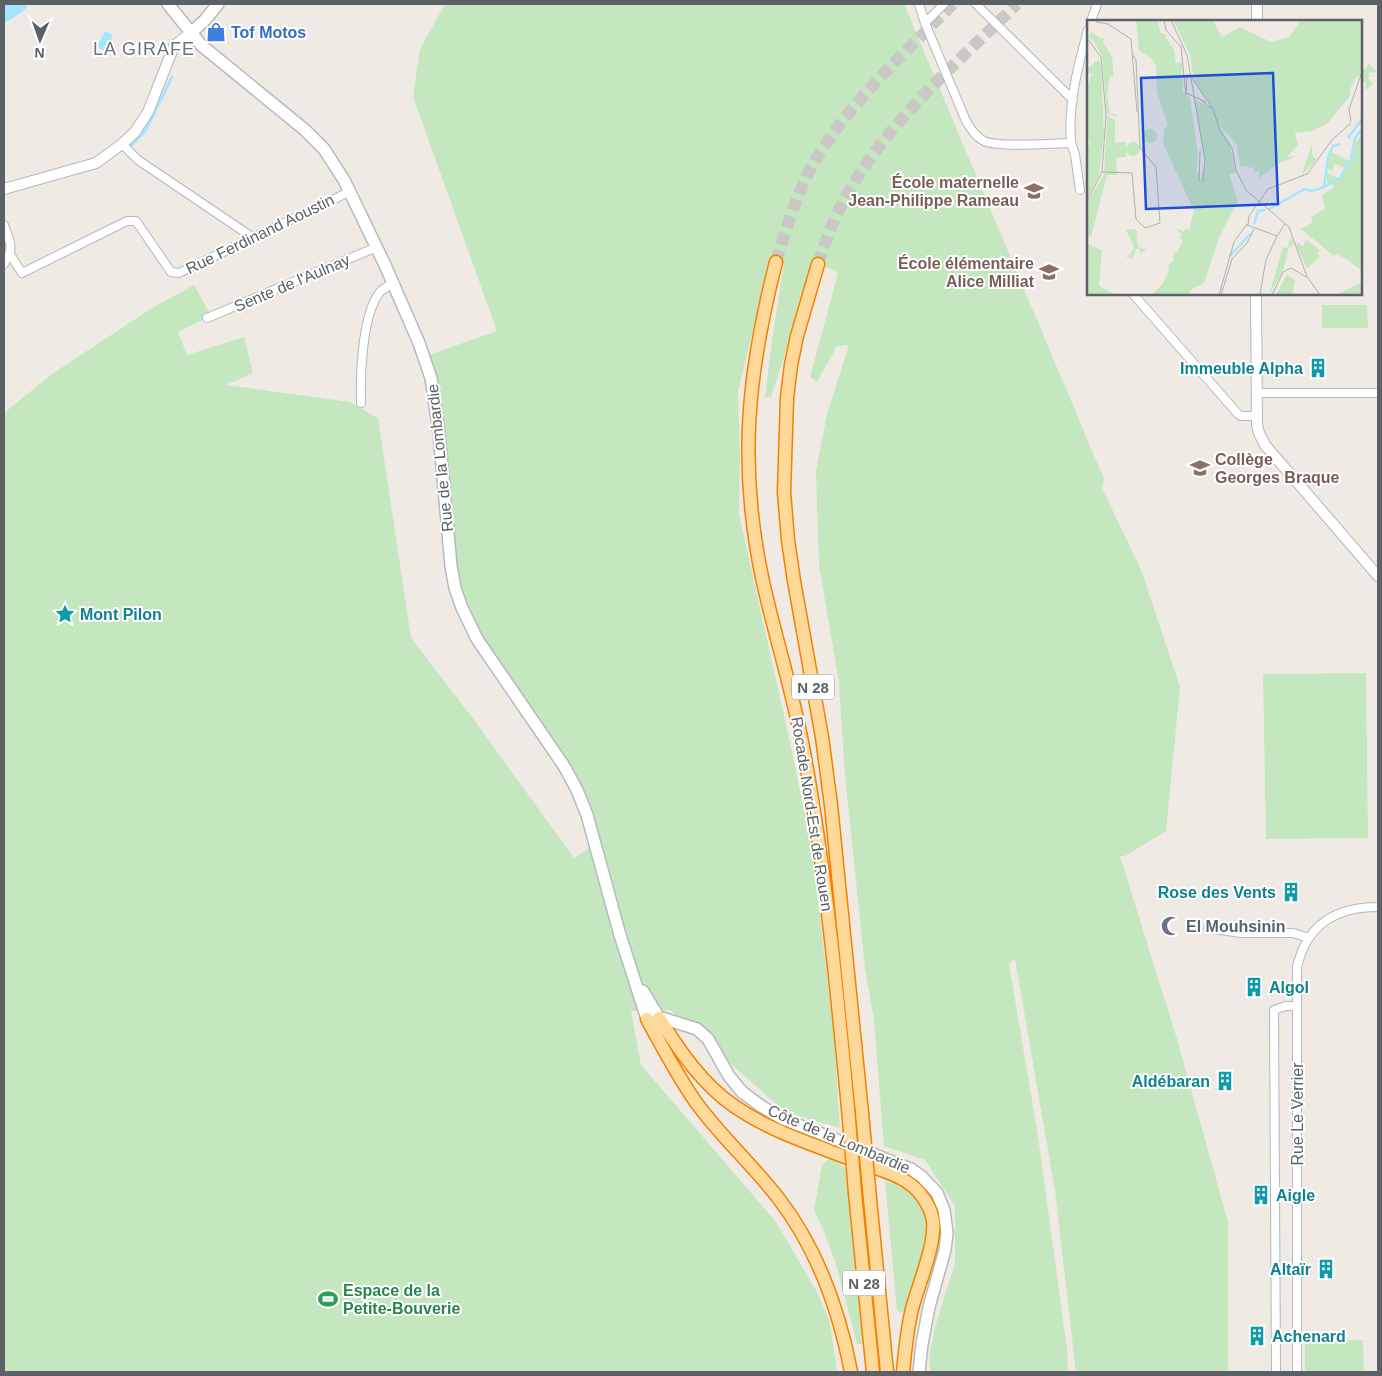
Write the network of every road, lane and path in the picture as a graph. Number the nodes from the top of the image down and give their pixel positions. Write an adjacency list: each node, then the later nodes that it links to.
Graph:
1 (168, 4): 11 (main road, Rue de la Lombardie)
2 (218, 4): 11 (main road)
3 (919, 4): 10 (street)
4 (944, 4): 10 (street)
5 (976, 4): 13 (street)
6 (1097, 4): 8 (street)
7 (1257, 4): 9 (street)
8 (1091, 20)
9 (1257, 20)
10 (925, 23): 14 (street)
11 (192, 32): 15 (street); 18 (main road, Rue de la Lombardie)
12 (1087, 34): 13 (street)
13 (1073, 100): 14 (street)
14 (1071, 143): 17 (street)
15 (122, 144): 16 (street); 20 (street)
16 (4, 189)
17 (1080, 190)
18 (349, 192): 20 (street, Rue Ferdinand Aoustin); 21 (main road, Rue de la Lombardie)
19 (4, 225): 22 (street)
20 (252, 237): 22 (street, Rue Ferdinand Aoustin)
21 (377, 248): 26 (main road, Rue de la Lombardie); 29 (street, Sente de l'Aulnay)
22 (10, 254): 24 (street)
23 (776, 262): 41 (highway, Rocade Nord-Est de Rouen / N 28, bridge)
24 (4, 264)
25 (818, 264): 42 (highway, Rocade Nord-Est de Rouen / N 28, bridge)
26 (393, 283): 32 (street); 39 (main road, Rue de la Lombardie)
27 (1134, 295): 33 (street)
28 (1256, 295): 30 (street)
29 (206, 318)
30 (1257, 393): 31 (street); 33 (street)
31 (1378, 393)
32 (361, 403)
33 (1257, 416): 34 (street)
34 (1378, 576)
35 (1378, 907): 37 (street, Rue Le Verrier)
36 (1208, 928): 37 (street)
37 (1309, 938): 38 (street, Rue Le Verrier)
38 (1296, 1006): 45 (street); 46 (street, Rue Le Verrier)
39 (653, 1018): 40 (highway); 43 (highway); 44 (main road, Côte de la Lombardie)
40 (851, 1372)
41 (873, 1372)
42 (887, 1372)
43 (903, 1372)
44 (919, 1372)
45 (1276, 1372)
46 (1297, 1372)

